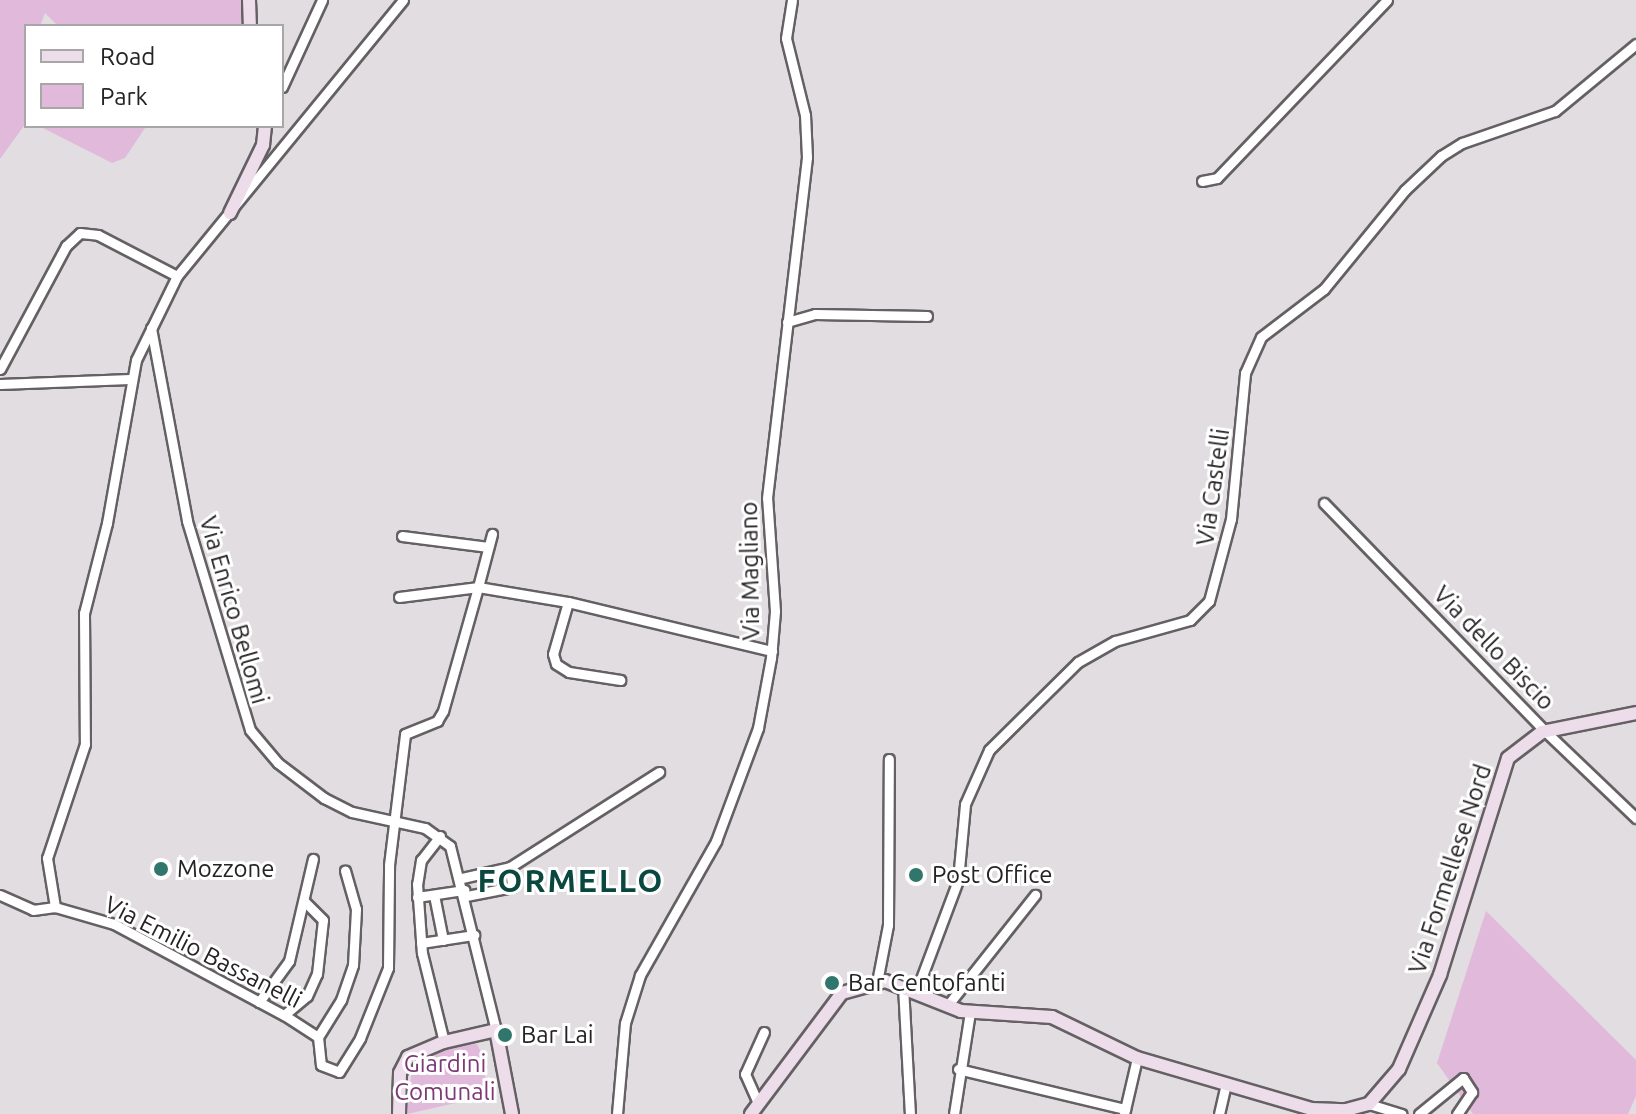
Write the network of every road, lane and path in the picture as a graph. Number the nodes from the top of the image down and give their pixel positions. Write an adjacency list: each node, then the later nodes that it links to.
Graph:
1 (249, 0): 6 (street)
2 (322, 0): 8 (street)
3 (403, 0): 11 (street)
4 (792, 0): 14 (street, Via Magliano)
5 (1387, 0): 10 (street)
6 (250, 24)
7 (1636, 44): 50 (street, Via Castelli)
8 (284, 83)
9 (265, 128): 11 (street)
10 (1202, 181)
11 (230, 213): 12 (street)
12 (177, 276): 15 (street); 16 (street)
13 (927, 316): 14 (street)
14 (787, 322): 26 (street, Via Magliano)
15 (151, 328): 17 (street); 33 (street, Via Enrico Bellomi)
16 (0, 369)
17 (130, 379): 18 (street); 45 (street)
18 (0, 384)
19 (1324, 503): 29 (street, Via dello Biscio)
20 (492, 534): 22 (street)
21 (402, 536): 22 (street)
22 (488, 547): 23 (street)
23 (478, 587): 24 (street); 25 (street); 33 (street)
24 (399, 597)
25 (568, 602): 26 (street); 27 (street)
26 (772, 651): 68 (street, Via Magliano)
27 (620, 680)
28 (1636, 713): 29 (street, Via Formellese Nord)
29 (1545, 731): 32 (street, Via dello Biscio); 62 (street, Via Formellese Nord)
30 (889, 759): 49 (street)
31 (659, 772): 36 (street)
32 (1636, 818)
33 (395, 820): 34 (street, Via Enrico Bellomi); 57 (street, Via Emilio Bassanelli)
34 (440, 836): 38 (street); 43 (street)
35 (313, 859): 44 (street)
36 (510, 867): 38 (street); 39 (street)
37 (345, 871): 57 (street)
38 (462, 878): 39 (street)
39 (465, 893): 41 (street); 46 (street)
40 (0, 895): 45 (street, Via Emilio Bassanelli)
41 (434, 895): 43 (street); 47 (street)
42 (1035, 895): 52 (street)
43 (417, 897): 48 (street)
44 (304, 901): 51 (street); 54 (street)
45 (55, 907): 51 (street, Via Emilio Bassanelli)
46 (474, 935): 47 (street); 55 (street)
47 (443, 940): 48 (street)
48 (421, 943): 58 (street)
49 (877, 982): 50 (street); 63 (street)
50 (910, 989): 52 (street); 69 (street)
51 (259, 1002): 54 (street, Via Emilio Bassanelli)
52 (947, 1006): 53 (street)
53 (970, 1012): 59 (street); 60 (street)
54 (284, 1015): 57 (street, Via Emilio Bassanelli)
55 (496, 1030): 58 (street); 67 (street)
56 (764, 1032): 63 (street)
57 (318, 1037)
58 (444, 1042): 66 (street)
59 (1137, 1058): 61 (street); 64 (street)
60 (958, 1069): 64 (street); 70 (street)
61 (1225, 1087): 65 (street); 71 (street)
62 (1369, 1104): 65 (street); 72 (street)
63 (755, 1109)
64 (1124, 1111)
65 (1330, 1113)
66 (399, 1114)
67 (512, 1114)
68 (617, 1114)
69 (910, 1114)
70 (954, 1114)
71 (1219, 1114)
72 (1401, 1114)
73 (1419, 1114): 74 (street)
74 (1457, 1114)

